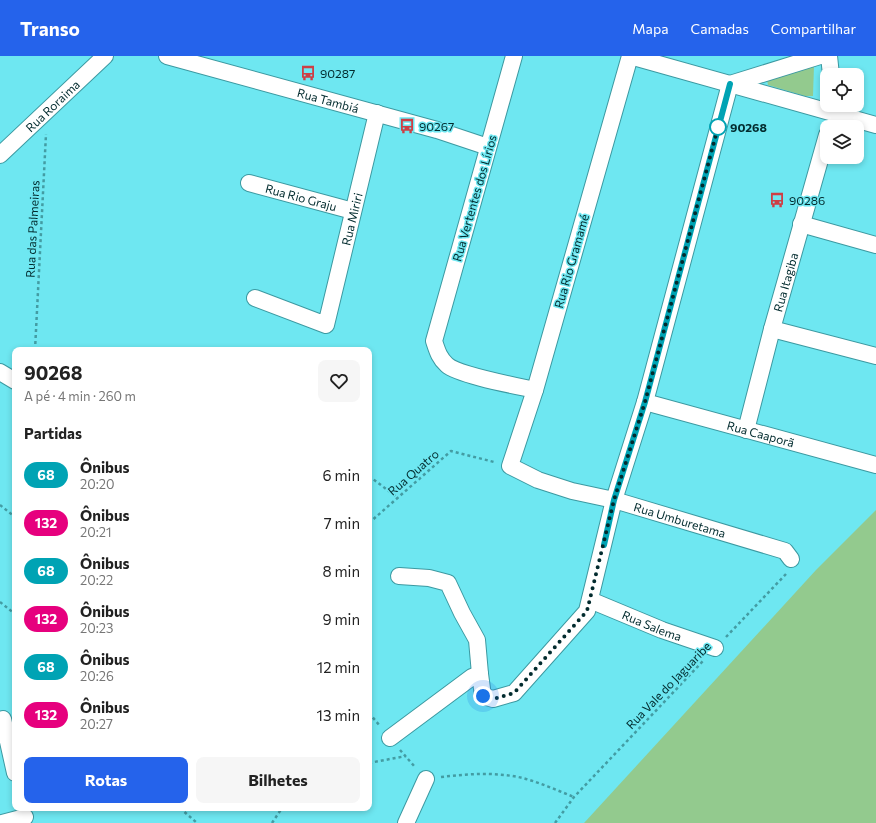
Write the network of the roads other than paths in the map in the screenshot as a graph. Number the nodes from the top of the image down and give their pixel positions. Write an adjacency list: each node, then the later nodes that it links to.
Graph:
1 (105, 56): 13 (street, Rua Roraima)
2 (166, 56): 9 (street, Rua Tambiá)
3 (514, 56): 12 (street, Rua Vertentes dos Lírios)
4 (630, 56): 8 (street); 24 (street, Rua Rio Gramamé)
5 (820, 56): 8 (street)
6 (829, 56): 7 (street)
7 (830, 68)
8 (730, 84): 10 (street); 25 (street)
9 (377, 114): 12 (street, Rua Tambiá); 16 (street, Rua Miriri)
10 (832, 115): 11 (street)
11 (876, 125)
12 (488, 147): 24 (street, Rua Vertentes dos Lírios)
13 (0, 155)
14 (820, 159): 17 (street, Rua Itagiba)
15 (249, 183): 16 (street, Rua Rio Graju)
16 (353, 211): 19 (street, Rua Miriri)
17 (801, 224): 18 (street); 20 (street, Rua Itagiba)
18 (876, 245)
19 (255, 298)
20 (772, 329): 21 (street); 26 (street, Rua Itagiba)
21 (876, 356)
22 (0, 372): 23 (street)
23 (12, 379)
24 (536, 390): 28 (street, Rua Rio Gramamé)
25 (645, 402): 26 (street, Rua Caaporã); 29 (street)
26 (746, 430): 27 (street, Rua Caaporã)
27 (876, 465)
28 (510, 466): 29 (street, Rua Umburetama)
29 (614, 500): 30 (street, Rua Umburetama); 32 (street)
30 (791, 559)
31 (399, 576): 34 (street)
32 (590, 600): 33 (street, Rua Salema); 34 (street)
33 (715, 648)
34 (480, 674): 36 (street)
35 (6, 718): 37 (street)
36 (390, 738)
37 (12, 755)
38 (426, 779): 41 (street)
39 (24, 816): 40 (street)
40 (2, 823)
41 (406, 823)

